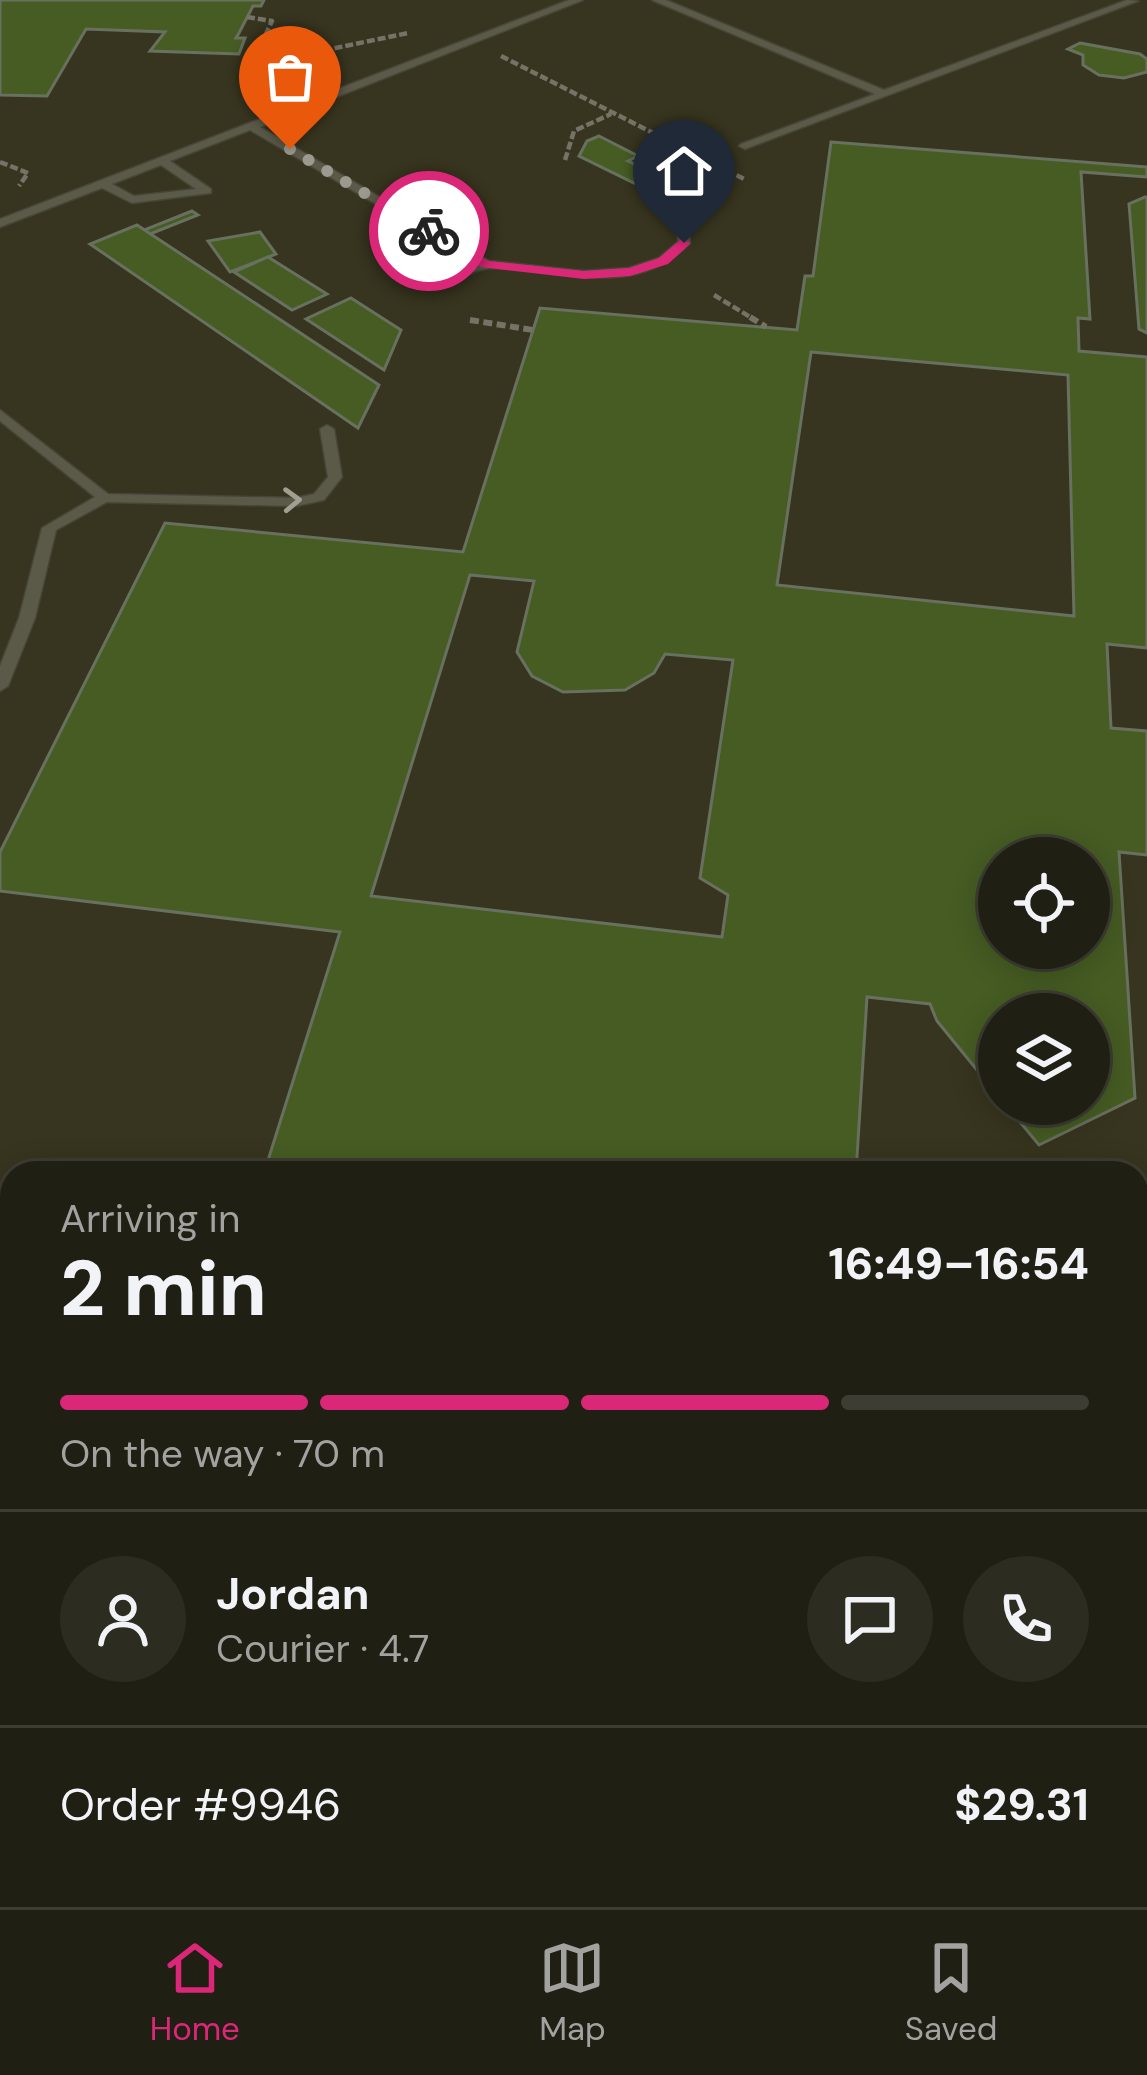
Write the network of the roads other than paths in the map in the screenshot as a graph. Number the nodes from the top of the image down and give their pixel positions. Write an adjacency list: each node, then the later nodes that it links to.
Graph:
1 (578, 0): 6 (lane)
2 (657, 0): 5 (lane)
3 (1131, 1): 4 (lane); 5 (lane)
4 (1147, 7)
5 (884, 94): 7 (lane)
6 (251, 126): 8 (lane); 12 (lane)
7 (745, 146)
8 (161, 160): 9 (lane); 9 (lane)
9 (102, 183): 11 (lane)
10 (683, 221): 12 (lane)
11 (0, 223)
12 (486, 264): 13 (lane)
13 (443, 281)
14 (0, 414): 16 (lane)
15 (327, 429): 16 (lane, one-way to 15)
16 (104, 498): 17 (lane)
17 (0, 686)

